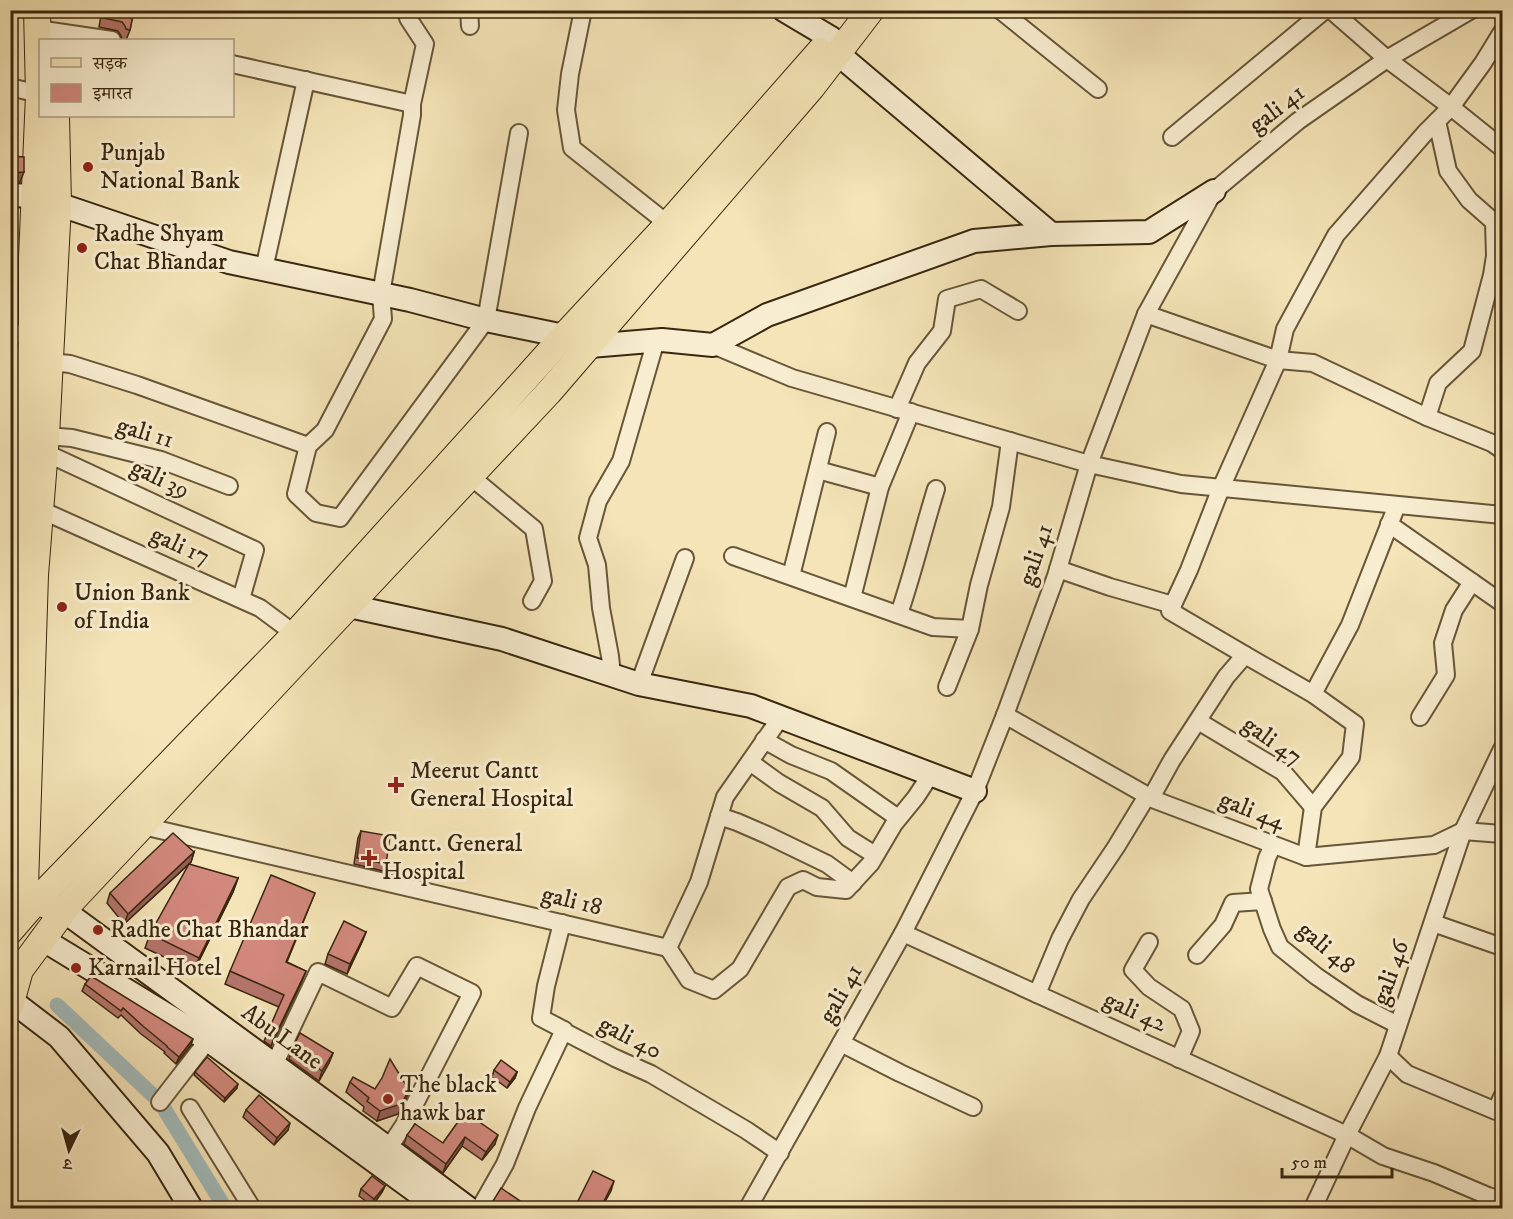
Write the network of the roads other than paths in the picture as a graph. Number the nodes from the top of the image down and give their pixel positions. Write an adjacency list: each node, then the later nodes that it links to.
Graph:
1 (407, 10): 20 (street)
2 (583, 10): 29 (street)
3 (784, 10): 13 (street)
4 (852, 10): 13 (main road)
5 (871, 10): 13 (main road)
6 (1000, 10): 18 (street)
7 (1471, 10): 14 (street, gali 41)
8 (1325, 11): 14 (street); 25 (street)
9 (48, 24): 11 (main road); 12 (street)
10 (1503, 32): 21 (street)
11 (46, 39)
12 (108, 39)
13 (834, 46): 29 (main road); 30 (street); 40 (main road)
14 (1387, 59): 21 (street); 27 (street, gali 41)
15 (234, 64): 16 (street)
16 (306, 80): 20 (street); 31 (street)
17 (10, 87): 19 (street)
18 (1098, 89)
19 (39, 94): 28 (main road)
20 (412, 104): 32 (street)
21 (1451, 107): 23 (street); 26 (street)
22 (56, 117): 28 (main road)
23 (1437, 121): 41 (street); 44 (street)
24 (519, 133): 35 (street)
25 (1172, 137)
26 (1503, 148)
27 (1214, 191): 30 (street); 34 (street, gali 41)
28 (34, 199): 31 (street); 36 (main road); 42 (main road)
29 (668, 224): 37 (main road)
30 (1051, 234): 39 (street)
31 (264, 269): 32 (street)
32 (381, 294): 35 (street); 48 (street)
33 (1018, 311): 43 (street)
34 (1146, 314): 41 (street); 50 (street, gali 41)
35 (486, 320): 37 (street); 48 (street)
36 (21, 334): 58 (main road)
37 (564, 336): 40 (street); 74 (main road)
38 (656, 340): 39 (street); 40 (street); 76 (street)
39 (713, 345): 43 (street)
40 (590, 346): 52 (main road)
41 (1278, 360): 44 (street); 55 (street)
42 (50, 362): 47 (main road); 48 (street)
43 (904, 411): 46 (street); 54 (street)
44 (1427, 417): 49 (street)
45 (827, 432): 51 (street)
46 (1010, 441): 50 (street); 73 (street)
47 (45, 444): 53 (street, gali 11); 58 (main road); 67 (street, gali 39)
48 (308, 446)
49 (1503, 450)
50 (1089, 464): 55 (street); 63 (street, gali 41)
51 (818, 470): 54 (street); 64 (street)
52 (471, 476): 68 (street); 71 (main road)
53 (229, 486)
54 (880, 487): 66 (street)
55 (1221, 488): 57 (street); 70 (street)
56 (936, 489): 72 (street)
57 (1397, 505): 59 (street); 60 (street)
58 (25, 506): 67 (street, gali 17); 77 (main road); 101 (main road)
59 (1503, 515)
60 (1389, 524): 65 (street); 80 (street)
61 (733, 555): 64 (street)
62 (685, 558): 78 (street)
63 (1058, 568): 70 (street); 81 (street, gali 41)
64 (790, 576): 66 (street)
65 (1472, 582): 69 (street); 83 (street)
66 (852, 598): 72 (street)
67 (241, 600): 74 (street, gali 17)
68 (532, 601)
69 (1503, 603)
70 (1173, 605): 75 (street)
71 (349, 606): 76 (street); 94 (main road)
72 (899, 614): 73 (street)
73 (970, 629): 79 (street)
74 (295, 634): 101 (main road)
75 (1245, 655): 80 (street); 84 (street)
76 (612, 675): 78 (street)
77 (10, 679)
78 (639, 684): 82 (street)
79 (947, 687)
80 (1313, 694): 91 (street)
81 (1005, 715): 89 (street, gali 41); 90 (street, gali 44)
82 (781, 717): 85 (street); 88 (street)
83 (1420, 717)
84 (1198, 721): 90 (street); 91 (street, gali 47)
85 (764, 740): 87 (street); 93 (street)
86 (1503, 748): 95 (street, gali 46)
87 (750, 762): 92 (street); 98 (street)
88 (931, 774): 89 (street); 93 (street)
89 (975, 791): 107 (street, gali 41)
90 (1149, 797): 97 (street, gali 44); 113 (street)
91 (1313, 807): 99 (street)
92 (719, 816): 100 (street); 111 (street)
93 (898, 818): 98 (street)
94 (143, 826): 103 (main road); 104 (street, gali 18)
95 (1463, 831): 96 (street); 99 (street, gali 44); 105 (street, gali 46)
96 (1503, 834)
97 (1273, 845): 99 (street, gali 44); 102 (street, gali 48)
98 (875, 855): 100 (street)
99 (1306, 857)
100 (853, 883): 111 (street)
101 (36, 901): 103 (main road); 106 (main road)
102 (1263, 901): 112 (street); 115 (street, gali 48)
103 (64, 911): 108 (main road); 121 (street, Abu Lane)
104 (562, 923): 111 (street, gali 18); 116 (street, gali 40)
105 (1433, 923): 110 (street); 115 (street, gali 46)
106 (11, 929): 108 (main road)
107 (903, 933): 113 (street, gali 42); 118 (street, gali 41)
108 (42, 939): 114 (main road); 117 (street, Abu Lane)
109 (1149, 942): 120 (street)
110 (1503, 947)
111 (668, 948)
112 (1197, 955)
113 (1037, 994): 120 (street, gali 42)
114 (11, 1003): 130 (street)
115 (1398, 1025): 119 (street, gali 46)
116 (564, 1030): 127 (street, gali 40); 134 (street)
117 (208, 1040): 123 (street); 128 (street, Abu Lane)
118 (842, 1043): 124 (street); 127 (street, gali 41)
119 (1388, 1056): 122 (street); 126 (street, gali 46)
120 (1179, 1059): 126 (street, gali 42)
121 (274, 1065): 128 (street, Abu Lane); 128 (street)
122 (1503, 1097)
123 (160, 1102)
124 (973, 1107)
125 (190, 1108): 131 (street)
126 (1347, 1135): 129 (street, gali 42); 136 (street, gali 46)
127 (780, 1153): 135 (street, gali 41)
128 (383, 1157): 132 (street, Abu Lane); 133 (street, Abu Lane)
129 (1503, 1200)
130 (191, 1209)
131 (252, 1209)
132 (439, 1209)
133 (468, 1209)
134 (480, 1209)
135 (748, 1209)
136 (1313, 1209)

